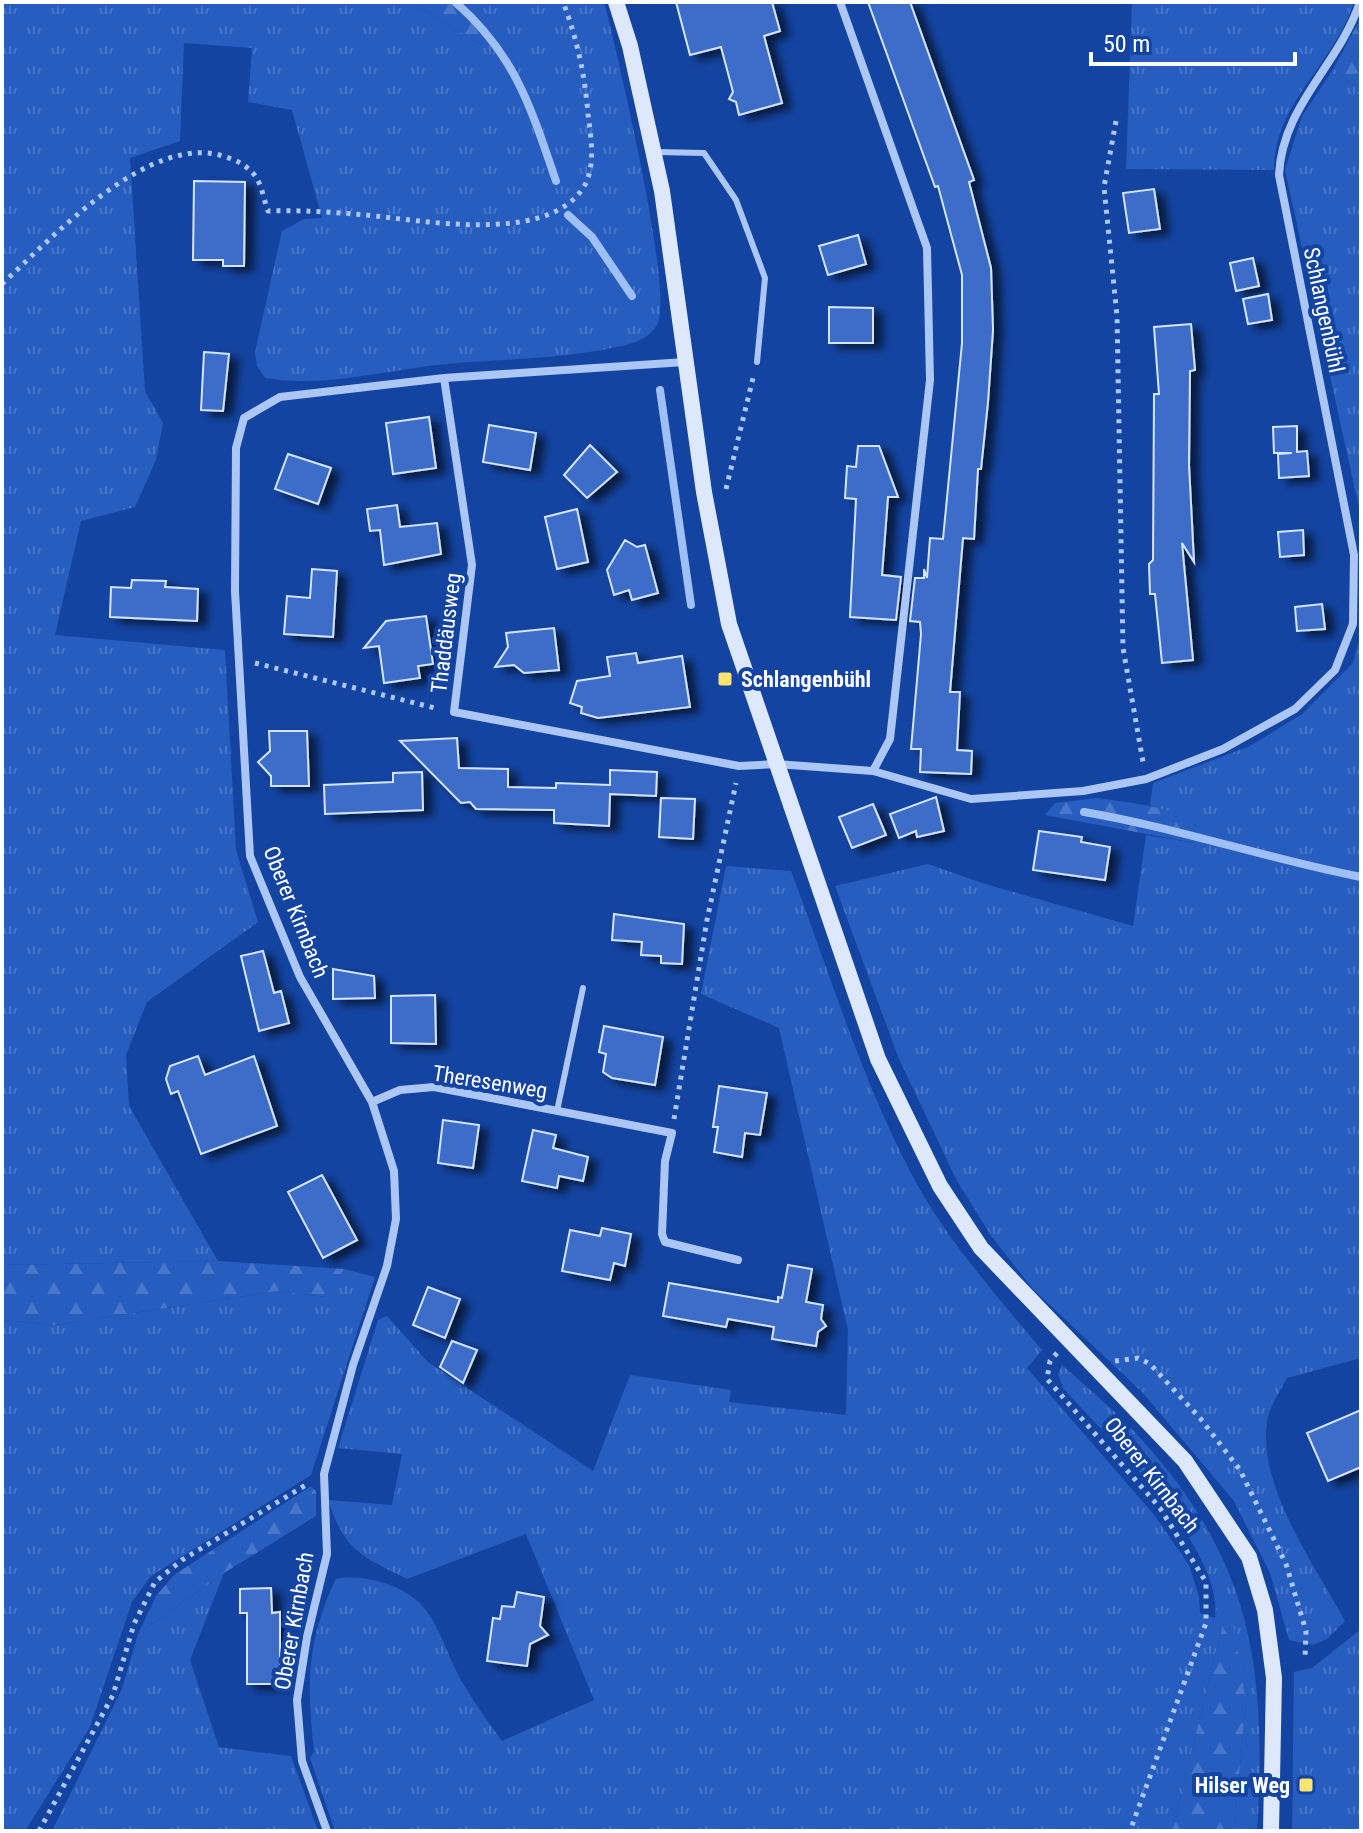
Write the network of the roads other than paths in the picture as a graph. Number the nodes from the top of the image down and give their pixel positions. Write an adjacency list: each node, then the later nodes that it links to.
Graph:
1 (616, 2): 4 (main road)
2 (840, 2): 9 (street)
3 (1360, 2): 9 (street, Schlangenbühl)
4 (653, 151): 5 (main road); 6 (lane)
5 (685, 362): 7 (street, Oberer Kirnbach); 8 (main road)
6 (757, 362)
7 (444, 378): 8 (street, Thaddäusweg); 11 (street, Oberer Kirnbach)
8 (776, 764): 9 (street, Schlangenbühl); 15 (main road)
9 (873, 771)
10 (583, 988): 12 (lane, Theresenweg)
11 (372, 1102): 12 (street, Theresenweg); 14 (street, Oberer Kirnbach)
12 (557, 1111): 13 (street, Theresenweg)
13 (738, 1260)
14 (327, 1831)
15 (1271, 1831)

